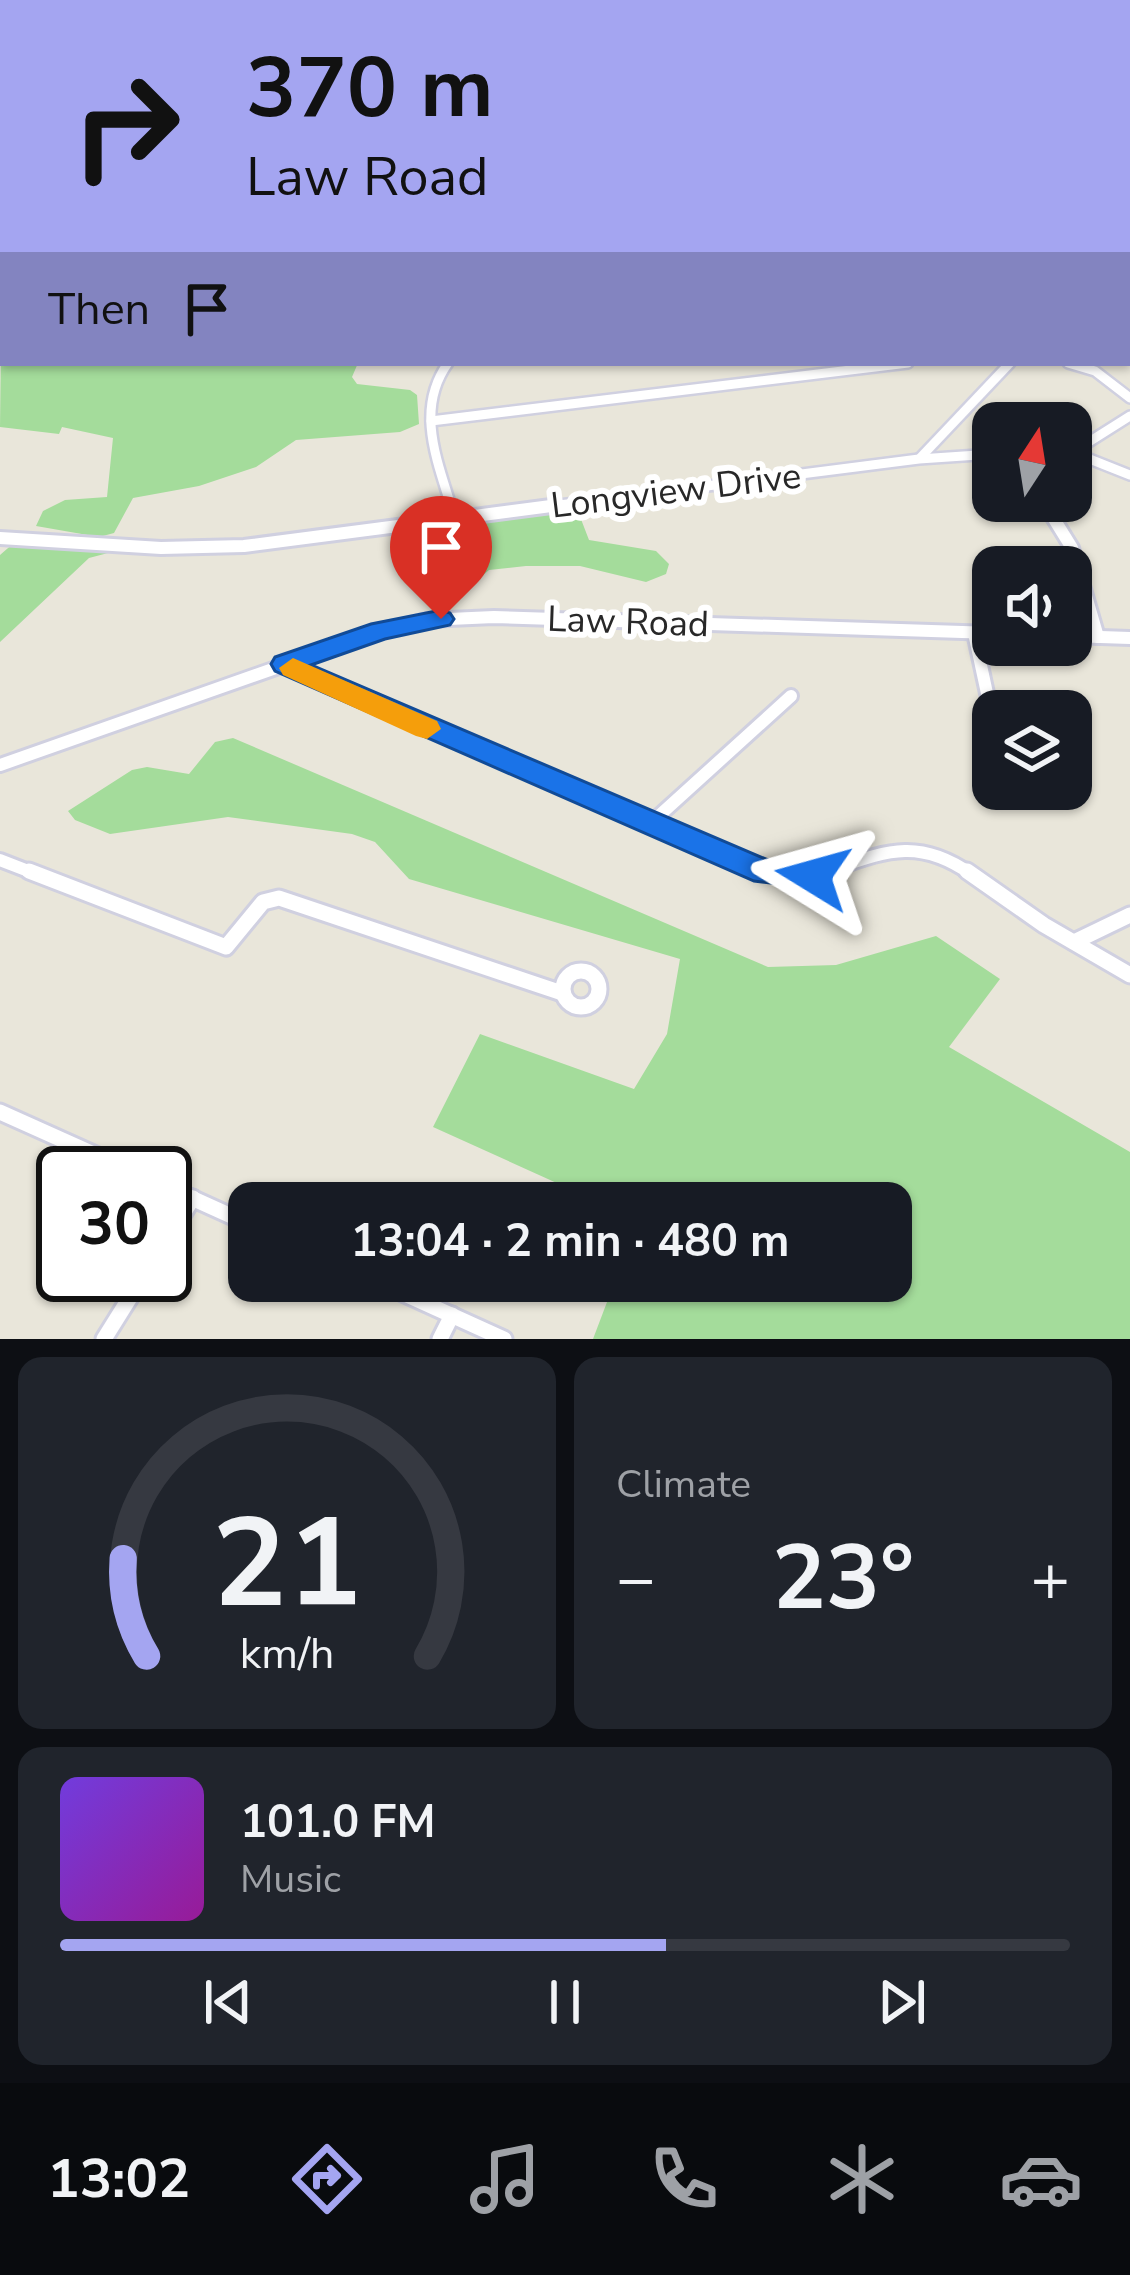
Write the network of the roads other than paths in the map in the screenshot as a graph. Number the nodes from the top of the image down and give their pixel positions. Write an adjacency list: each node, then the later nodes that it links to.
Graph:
1 (446, 366): 9 (street)
2 (859, 366): 9 (street)
3 (1007, 366): 12 (street)
4 (1078, 366): 6 (street)
5 (1104, 366): 6 (street)
6 (1095, 371): 7 (street)
7 (1130, 398)
8 (1130, 416): 10 (street)
9 (430, 421): 15 (street)
10 (1092, 440)
11 (972, 455): 12 (street, Longview Drive)
12 (920, 459): 15 (street, Longview Drive)
13 (1092, 460): 14 (street)
14 (1130, 475)
15 (455, 520): 17 (street, Longview Drive)
16 (1056, 522): 20 (street)
17 (0, 538)
18 (972, 633): 22 (street, Law Road)
19 (1092, 637): 20 (street)
20 (1098, 637): 21 (street)
21 (1130, 638)
22 (284, 664): 24 (street, Law Road); 25 (street)
23 (791, 696): 25 (street)
24 (0, 765)
25 (651, 823): 28 (street)
26 (0, 860): 30 (street)
27 (1130, 915): 28 (street)
28 (1074, 942): 29 (street)
29 (1130, 975)
30 (562, 993)
31 (0, 1112): 32 (street)
32 (76, 1146)
33 (193, 1198): 34 (street)
34 (228, 1214)
35 (127, 1302): 38 (street)
36 (423, 1302): 37 (street)
37 (452, 1315): 39 (street); 40 (street)
38 (104, 1339)
39 (440, 1339)
40 (504, 1339)

